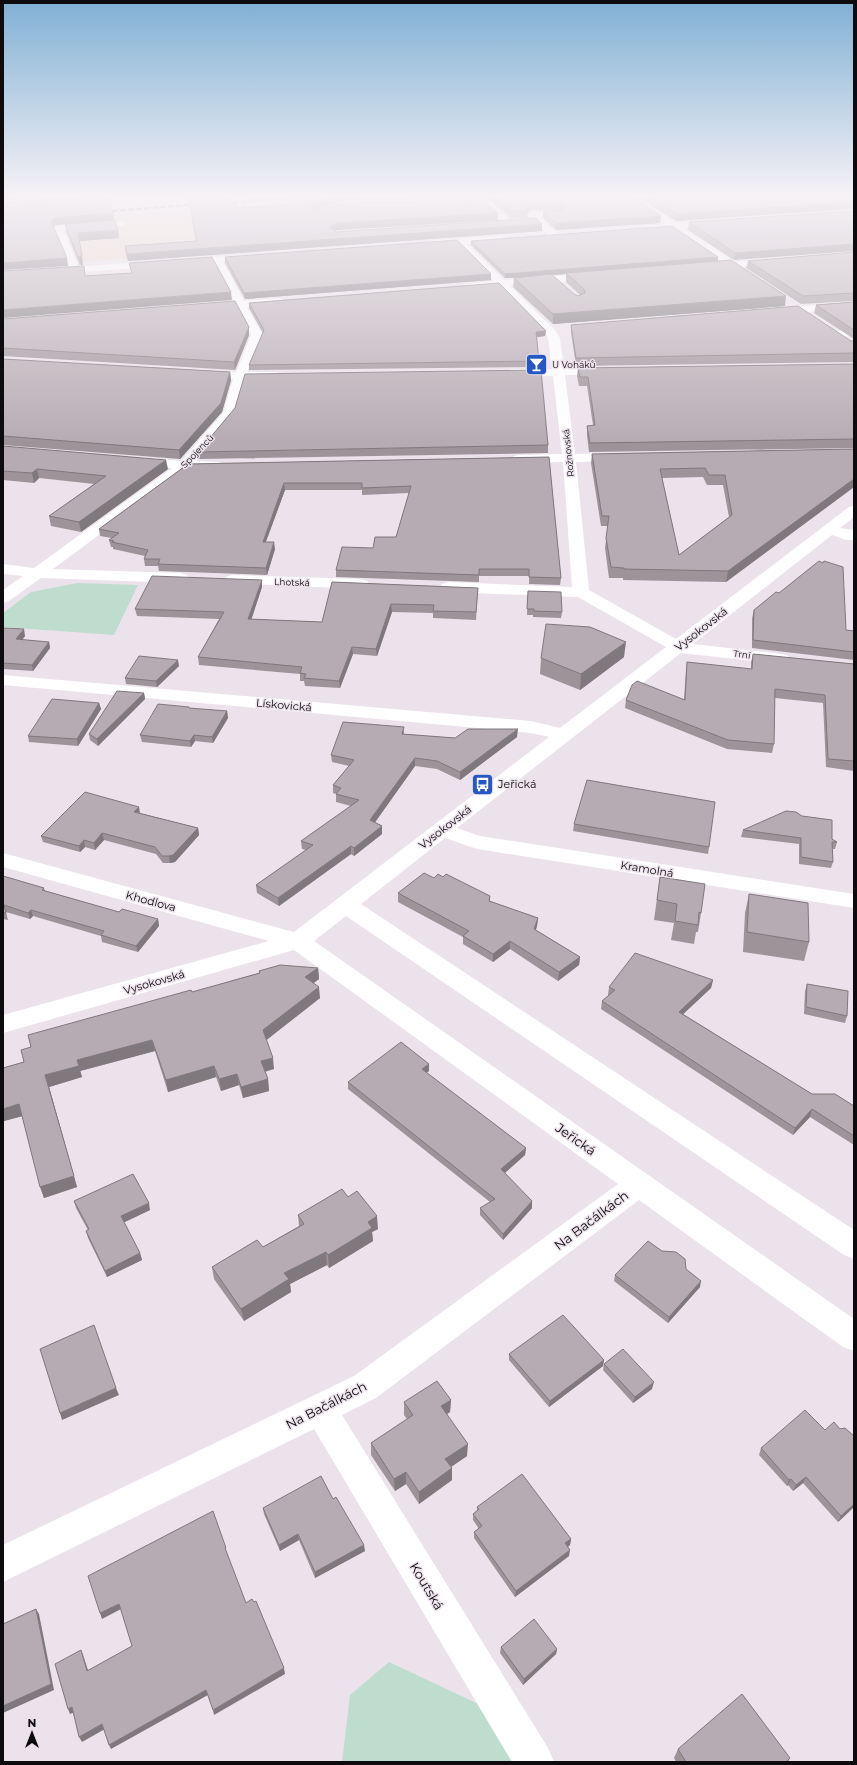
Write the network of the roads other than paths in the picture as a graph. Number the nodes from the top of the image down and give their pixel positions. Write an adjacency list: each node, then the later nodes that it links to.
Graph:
1 (227, 278): 10 (street, Spojenců)
2 (496, 278): 5 (street, Rožnovská)
3 (571, 278): 4 (street)
4 (553, 280): 5 (street); 7 (street)
5 (501, 284): 6 (street); 17 (street, Rožnovská)
6 (462, 287)
7 (562, 287)
8 (288, 300): 10 (street)
9 (788, 302): 13 (street)
10 (241, 304): 12 (street); 24 (street, Spojenců)
11 (854, 305): 13 (street)
12 (193, 308)
13 (800, 310): 14 (street); 15 (street)
14 (758, 313)
15 (812, 318)
16 (565, 329): 17 (street)
17 (549, 330): 21 (street, Rožnovská)
18 (834, 332): 19 (street)
19 (851, 338)
20 (622, 371): 21 (street)
21 (559, 372): 23 (street); 27 (street, Rožnovská)
22 (185, 373): 24 (street)
23 (503, 373)
24 (240, 376): 25 (street); 31 (street, Spojenců)
25 (288, 376)
26 (632, 457): 27 (street)
27 (569, 458): 29 (street); 41 (street, Rožnovská)
28 (124, 460): 31 (street)
29 (505, 460)
30 (225, 464): 31 (street)
31 (185, 465): 36 (street, Spojenců)
32 (854, 510): 33 (street, Vysokovská)
33 (830, 529): 34 (street); 43 (street, Vysokovská)
34 (854, 535)
35 (3, 569): 36 (street)
36 (37, 573): 37 (street); 42 (street, Spojenců)
37 (196, 579)
38 (220, 580): 39 (street, Lhotská)
39 (377, 585)
40 (432, 587): 41 (street)
41 (581, 592): 43 (street)
42 (3, 598)
43 (678, 647): 44 (street, Trní); 46 (street, Vysokovská)
44 (800, 661)
45 (3, 680): 46 (street, Lískovická)
46 (564, 735): 47 (street, Vysokovská)
47 (442, 830): 49 (street, Kramolná); 50 (street, Vysokovská)
48 (3, 860): 51 (street, Khodlova)
49 (854, 901)
50 (346, 905): 51 (street, Vysokovská); 54 (street)
51 (298, 941): 52 (street, Vysokovská); 53 (street, Jeřická)
52 (3, 1024)
53 (639, 1184): 55 (street, Jeřická); 56 (street, Na Bačálkách)
54 (854, 1246)
55 (854, 1337)
56 (320, 1410): 57 (street, Na Bačálkách); 58 (street, Koutská)
57 (3, 1564)
58 (534, 1762)

